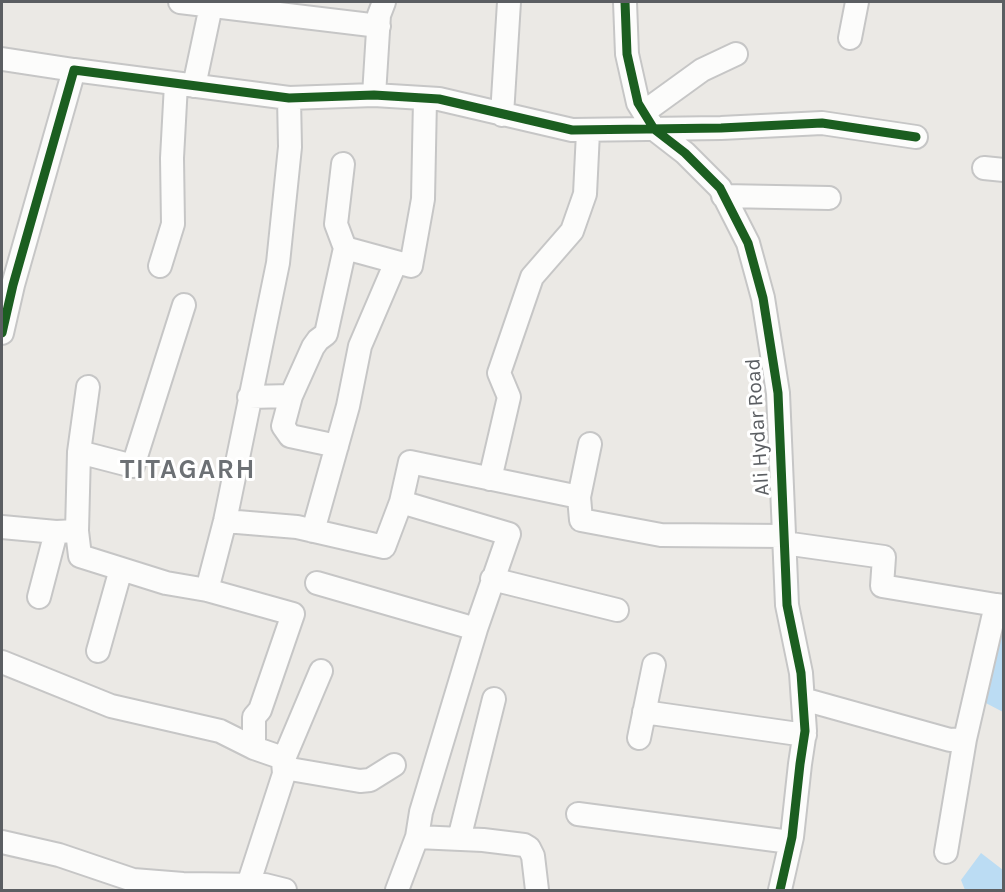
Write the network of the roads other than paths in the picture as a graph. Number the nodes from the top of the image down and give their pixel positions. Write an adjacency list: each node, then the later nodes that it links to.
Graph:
1 (180, 2): 6 (street)
2 (384, 2): 8 (street)
3 (509, 2): 17 (street)
4 (625, 2): 18 (street)
5 (857, 2): 9 (street)
6 (211, 6): 7 (street); 13 (street)
7 (301, 9): 8 (street)
8 (379, 26): 14 (street)
9 (850, 38)
10 (736, 54): 18 (street)
11 (2, 59): 12 (street)
12 (74, 70): 13 (street); 27 (street)
13 (185, 85): 15 (street); 26 (street)
14 (374, 95): 15 (street); 16 (street)
15 (289, 98): 32 (street)
16 (425, 99): 17 (street); 25 (street)
17 (502, 115): 19 (street)
18 (649, 121): 19 (street); 20 (street); 22 (street, Ali Hydar Road)
19 (588, 132): 36 (street)
20 (916, 137)
21 (343, 164): 24 (street)
22 (723, 196): 23 (street); 43 (street, Ali Hydar Road)
23 (829, 198)
24 (345, 248): 25 (street); 31 (street)
25 (396, 262): 34 (street)
26 (160, 266)
27 (7, 284): 29 (street)
28 (184, 305): 35 (street)
29 (2, 333)
30 (88, 387): 35 (street)
31 (291, 396): 32 (street); 34 (street)
32 (249, 397): 39 (street)
33 (590, 444): 37 (street)
34 (337, 446): 42 (street)
35 (79, 452): 41 (street)
36 (490, 479): 37 (street); 38 (street)
37 (579, 497): 43 (street)
38 (401, 502): 42 (street); 45 (street)
39 (225, 521): 42 (street); 47 (street)
40 (2, 527): 41 (street)
41 (67, 531): 44 (street); 48 (street)
42 (313, 531)
43 (784, 539): 49 (street); 57 (street, Ali Hydar Road)
44 (121, 569): 47 (street); 52 (street)
45 (492, 579): 50 (street); 51 (street)
46 (317, 583): 51 (street)
47 (207, 590): 62 (street)
48 (39, 597)
49 (1000, 606): 61 (street)
50 (616, 610)
51 (476, 628): 66 (street)
52 (98, 651)
53 (2, 662): 62 (street)
54 (654, 665): 58 (street)
55 (321, 670): 63 (street)
56 (494, 699): 67 (street)
57 (803, 699): 59 (street, Ali Hydar Road); 61 (street)
58 (644, 712): 59 (street); 60 (street)
59 (805, 735): 69 (street, Ali Hydar Road)
60 (639, 738)
61 (964, 739): 70 (street)
62 (254, 748): 63 (street)
63 (283, 764): 64 (street); 72 (street)
64 (394, 765)
65 (578, 814): 69 (street)
66 (417, 837): 67 (street); 73 (street)
67 (459, 839): 74 (street)
68 (2, 842): 71 (street)
69 (790, 842): 75 (street, Ali Hydar Road)
70 (946, 852)
71 (131, 885): 72 (street)
72 (265, 888)
73 (398, 891)
74 (537, 891)
75 (780, 891)

